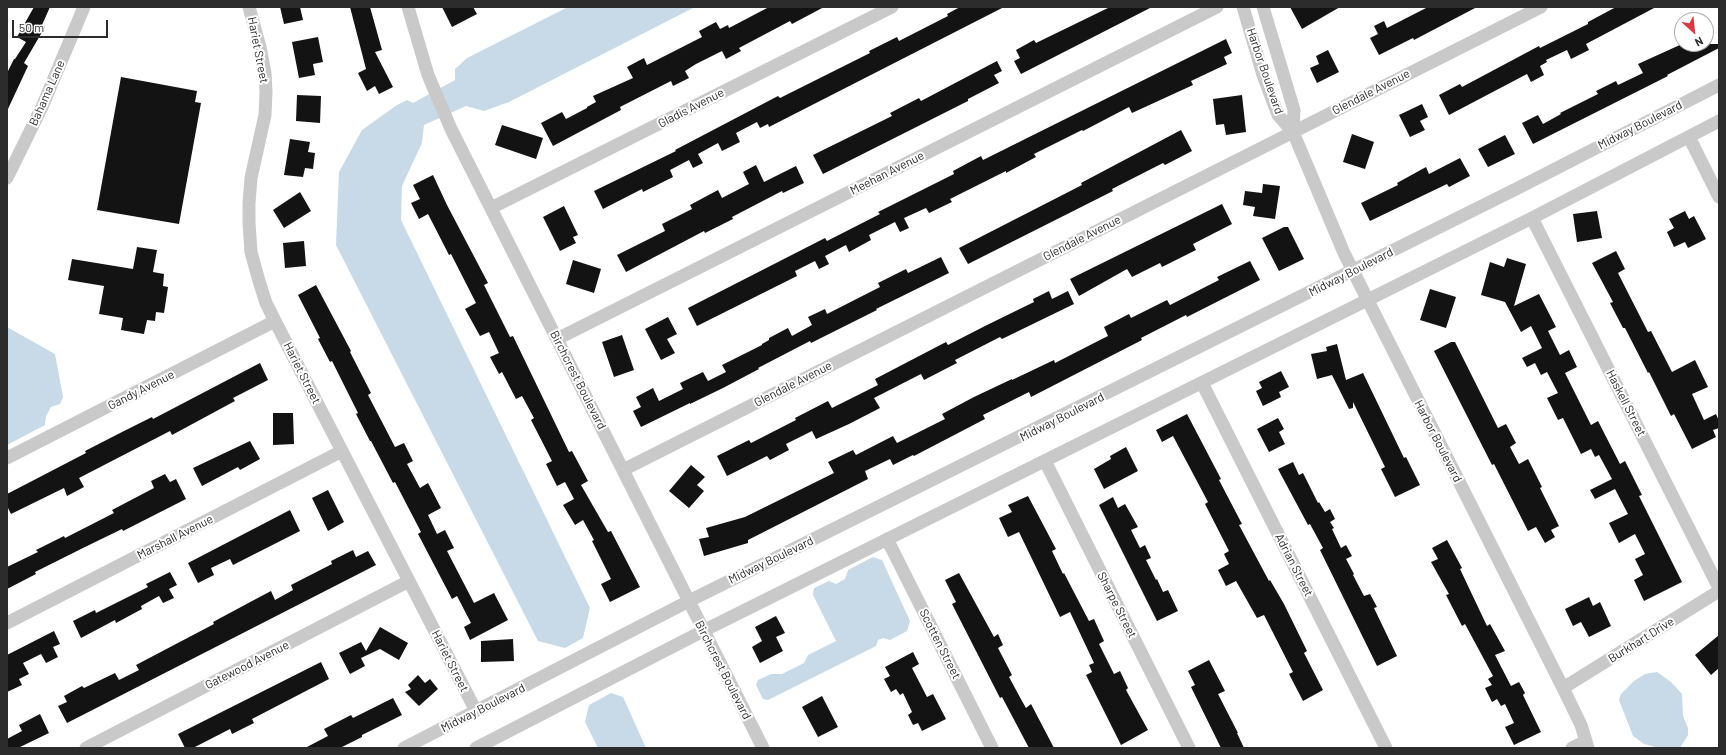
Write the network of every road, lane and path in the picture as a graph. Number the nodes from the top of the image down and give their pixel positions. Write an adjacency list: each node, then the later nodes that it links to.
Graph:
1 (84, 7): 13 (street, Bahama Lane)
2 (249, 7): 19 (street, Hariet Street)
3 (408, 7): 15 (street, Birchcrest Boulevard)
4 (892, 7): 15 (street, Gladis Avenue)
5 (1217, 7): 20 (street, Meehan Avenue)
6 (1243, 7): 11 (street, Harbor Boulevard)
7 (1263, 7): 11 (street, Harbor Boulevard)
8 (1541, 7): 11 (street, Glendale Avenue)
9 (1719, 85): 17 (street, Midway Boulevard)
10 (1719, 121): 12 (street)
11 (1293, 132): 17 (street, Harbor Boulevard); 25 (street, Glendale Avenue)
12 (1689, 137): 14 (street); 16 (street)
13 (7, 178)
14 (1719, 197)
15 (491, 208): 20 (street, Birchcrest Boulevard)
16 (1532, 218): 18 (street); 28 (street, Haskell Street)
17 (1353, 271): 18 (street, Harbor Boulevard); 29 (street, Midway Boulevard)
18 (1367, 300): 21 (street); 32 (street, Harbor Boulevard)
19 (275, 321): 22 (street, Hariet Street); 23 (street, Gandy Avenue)
20 (557, 339): 25 (street, Birchcrest Boulevard)
21 (1202, 383): 24 (street); 42 (street, Adrian Street)
22 (342, 451): 27 (street, Hariet Street); 30 (street, Marshall Avenue)
23 (7, 458)
24 (1045, 461): 26 (street); 41 (street, Sharpe Street)
25 (623, 470): 29 (street, Birchcrest Boulevard)
26 (887, 539): 31 (street); 40 (street, Scotten Street)
27 (409, 582): 33 (street, Hariet Street); 36 (street, Gatewood Avenue)
28 (1719, 590): 32 (street, Burkhart Drive)
29 (688, 601): 31 (street, Birchcrest Boulevard); 33 (street, Midway Boulevard)
30 (7, 623)
31 (703, 631): 34 (street); 39 (street, Birchcrest Boulevard)
32 (1563, 688): 35 (street, Harbor Boulevard)
33 (476, 712): 37 (street, Midway Boulevard)
34 (493, 744): 38 (street)
35 (1587, 744): 43 (street)
36 (86, 748)
37 (404, 748)
38 (476, 748)
39 (763, 748)
40 (992, 748)
41 (1189, 748)
42 (1386, 748)
43 (1572, 748)

